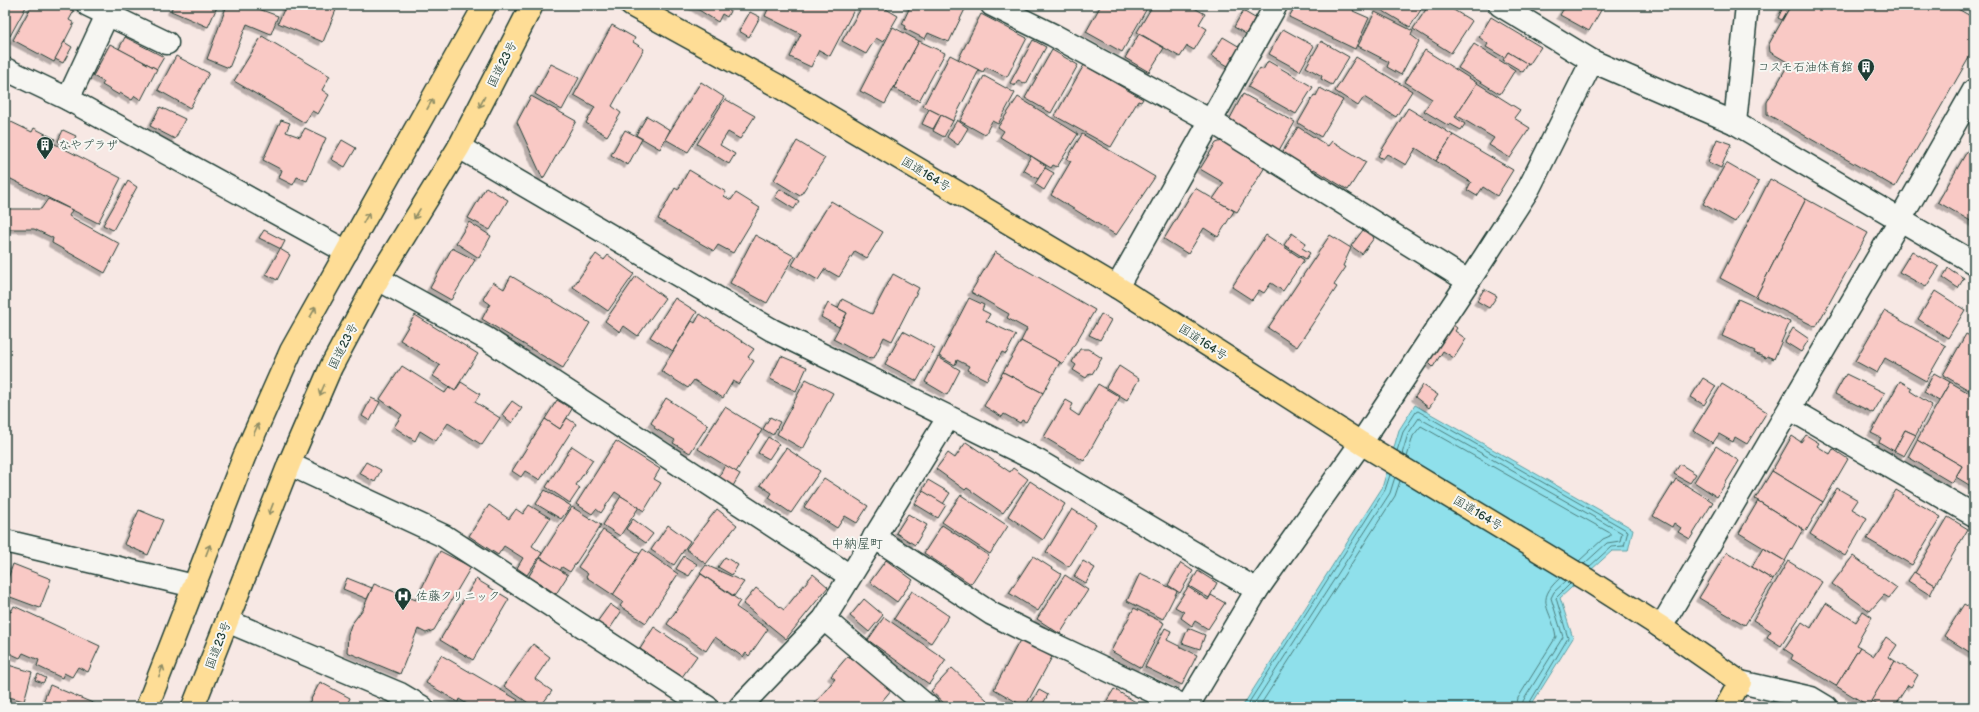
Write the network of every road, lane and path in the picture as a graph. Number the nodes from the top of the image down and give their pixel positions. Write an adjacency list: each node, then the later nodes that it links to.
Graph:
1 (88, 5): 9 (street)
2 (485, 5): 19 (highway, one-way to 2)
3 (532, 5): 17 (highway, 国道23号, one-way to 17)
4 (631, 5): 23 (highway, 国道164号)
5 (992, 5): 15 (street)
6 (1276, 5): 15 (street)
7 (1500, 5): 11 (street)
8 (1746, 5): 16 (street)
9 (108, 14): 10 (street); 14 (street)
10 (167, 43)
11 (1592, 61): 16 (street); 22 (street)
12 (5, 69): 14 (street)
13 (1974, 90): 18 (street)
14 (68, 99): 19 (street)
15 (1211, 121): 22 (street); 23 (street)
16 (1736, 123): 18 (street)
17 (458, 147): 21 (highway, 国道23号, one-way to 21); 25 (street)
18 (1900, 220): 20 (street); 24 (street)
19 (347, 252): 32 (highway, one-way to 19)
20 (1974, 263)
21 (378, 279): 27 (highway, 国道23号, one-way to 27); 31 (street)
22 (1468, 281): 26 (street)
23 (1117, 287): 26 (highway, 国道164号)
24 (1790, 409): 28 (street); 36 (street)
25 (948, 418): 29 (street); 33 (street)
26 (1361, 443): 33 (street); 36 (highway, 国道164号)
27 (289, 464): 35 (highway, 国道23号, one-way to 35); 41 (street)
28 (1974, 515)
29 (874, 537): 31 (street); 44 (street)
30 (5, 540): 32 (street)
31 (850, 576): 34 (street)
32 (194, 586): 38 (highway, one-way to 32)
33 (1257, 590): 44 (street)
34 (824, 619): 42 (street); 43 (street)
35 (227, 621): 39 (highway, 国道23号); 40 (street)
36 (1661, 627): 37 (highway, 国道164号)
37 (1740, 682): 45 (highway); 46 (street)
38 (146, 707)
39 (193, 707)
40 (422, 707)
41 (707, 707)
42 (740, 707)
43 (928, 707)
44 (1187, 707)
45 (1726, 707)
46 (1826, 707)

